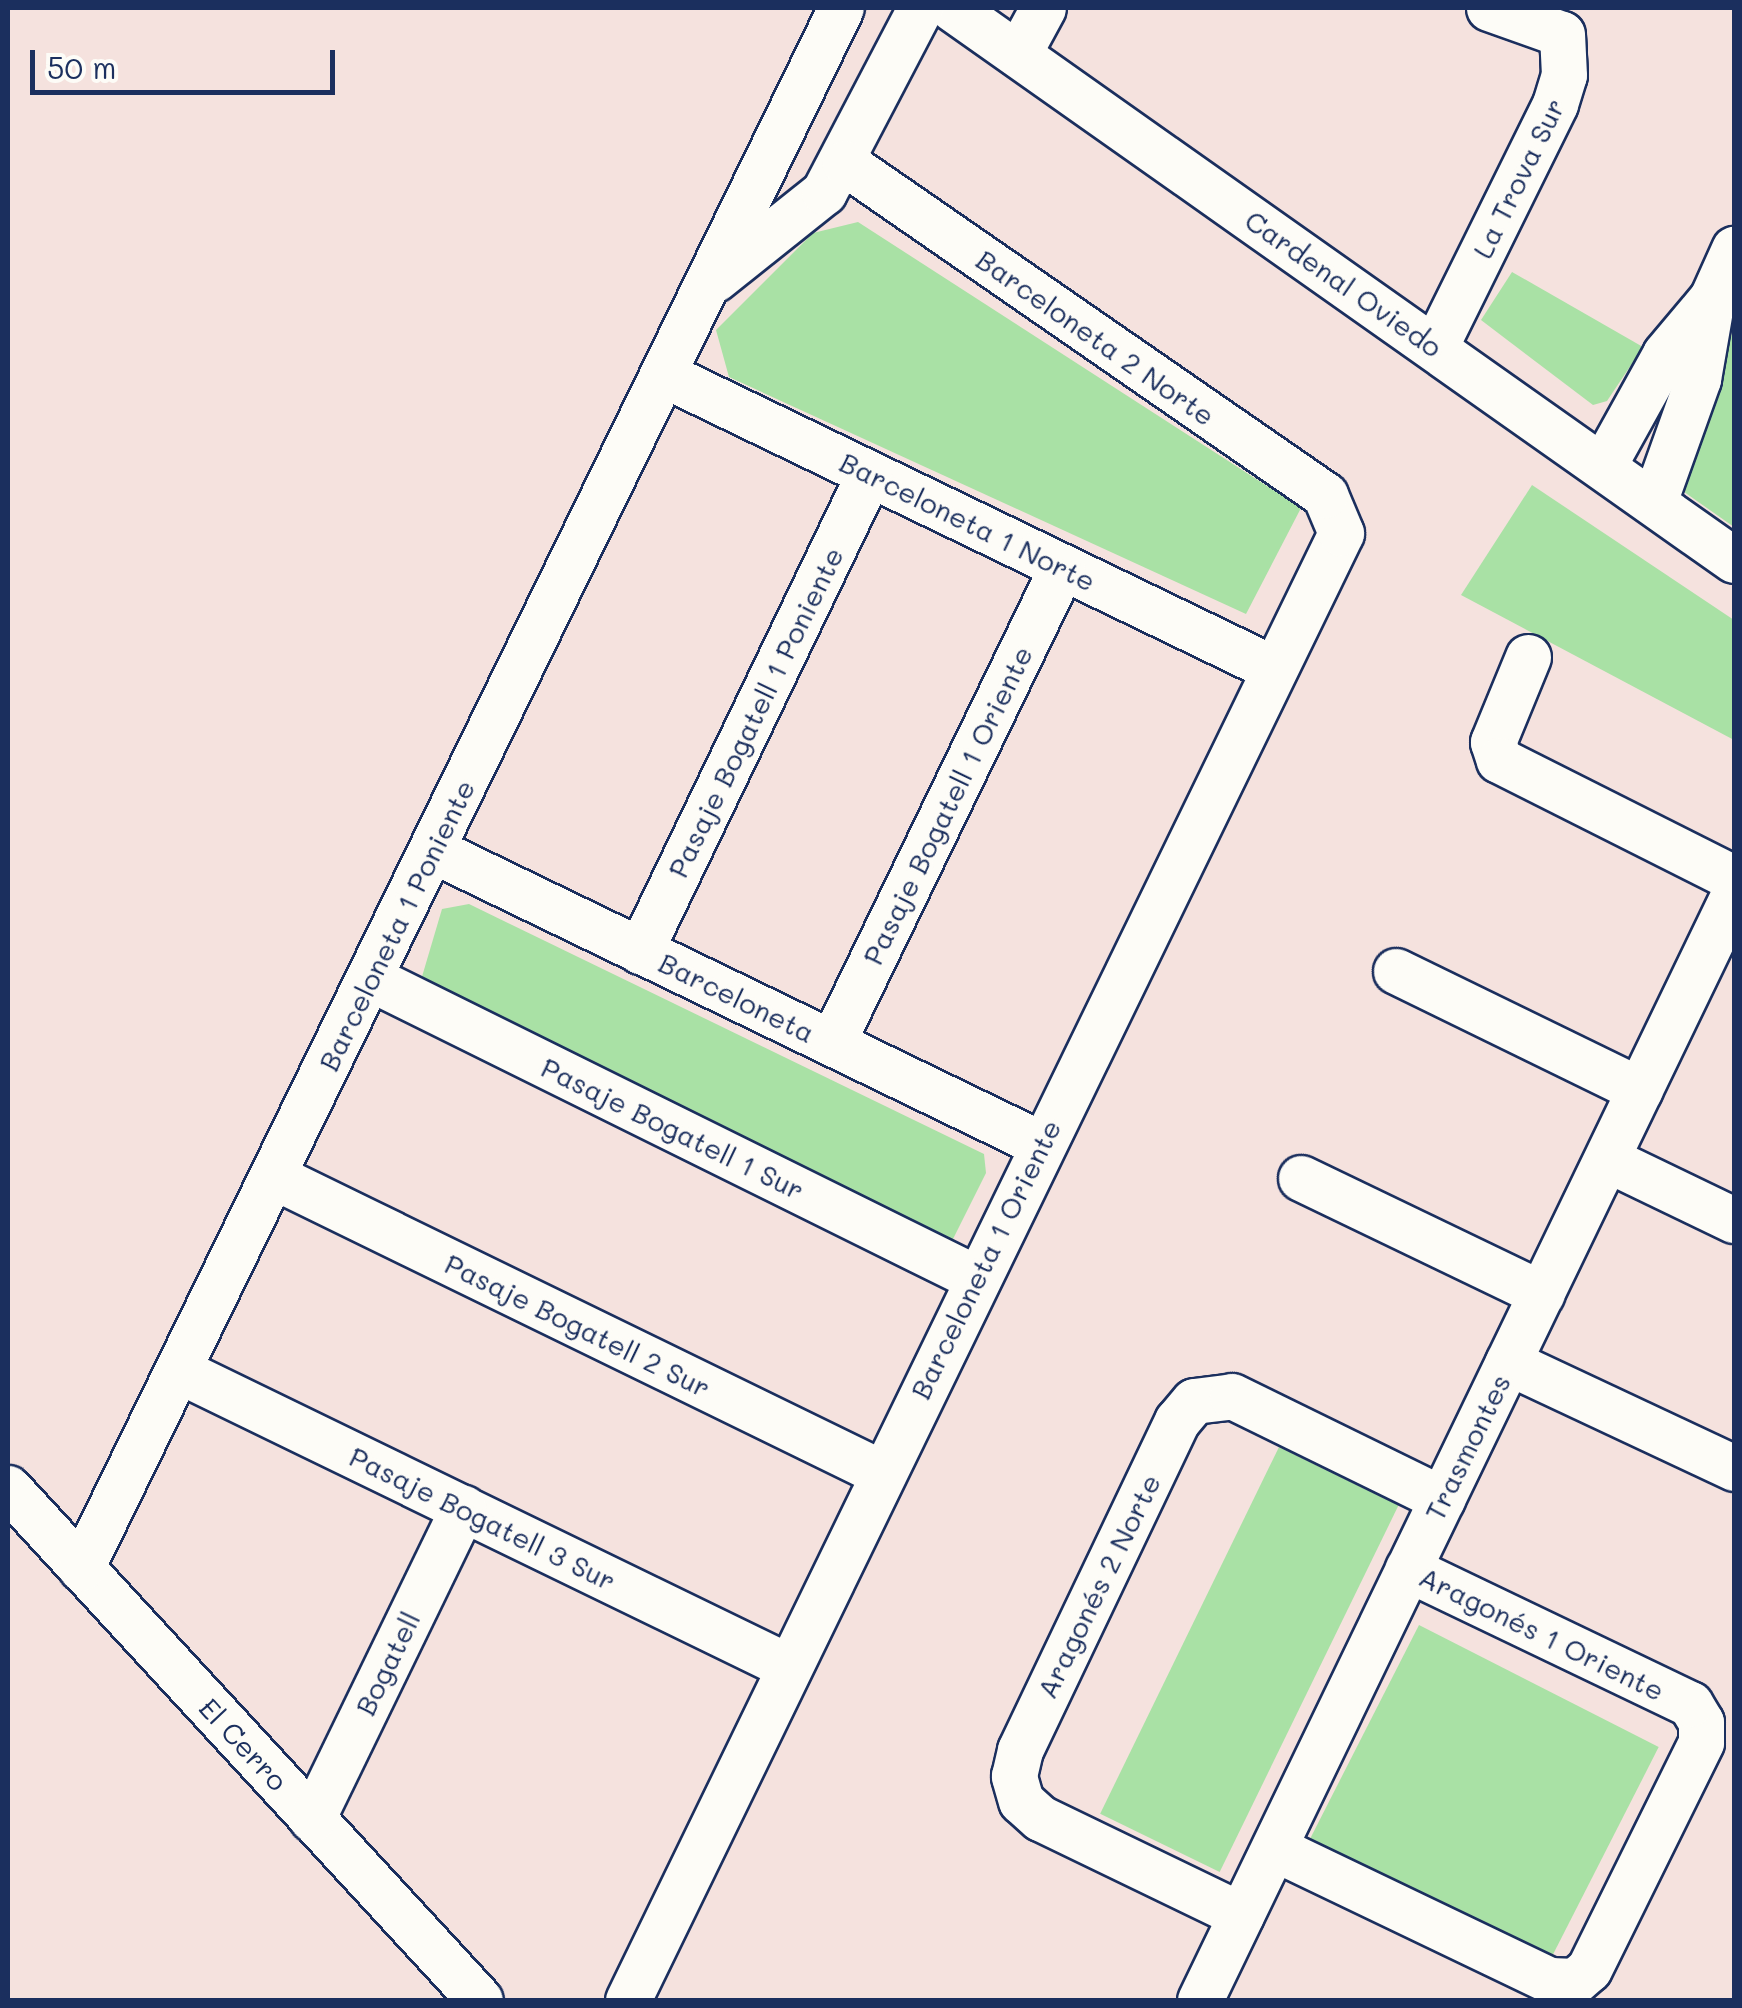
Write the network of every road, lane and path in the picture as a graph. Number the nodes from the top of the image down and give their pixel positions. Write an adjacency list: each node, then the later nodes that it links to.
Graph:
1 (841, 8): 10 (street, Barceloneta 1 Poniente)
2 (920, 8): 8 (street, Barceloneta 1 Poniente)
3 (1044, 8): 7 (street)
4 (1489, 8): 6 (street)
5 (973, 13): 7 (street, Cardenal Oviedo)
6 (1571, 20): 11 (street, La Trova Sur)
7 (1018, 54): 11 (street, Cardenal Oviedo)
8 (845, 163): 10 (street, Barceloneta 1 Poniente); 16 (street, Barceloneta 2 Norte)
9 (1726, 273): 13 (street); 15 (street)
10 (710, 282): 12 (street, Barceloneta 1 Poniente)
11 (1435, 347): 13 (street, Cardenal Oviedo)
12 (665, 375): 14 (street, Barceloneta 1 Norte); 21 (street, Barceloneta 1 Poniente)
13 (1603, 466): 15 (street, Cardenal Oviedo)
14 (870, 474): 18 (street, Barceloneta 1 Norte); 24 (street, Pasaje Bogatell 1 Poniente)
15 (1654, 502): 17 (street, Cardenal Oviedo)
16 (1340, 518): 20 (street, Barceloneta 1 Oriente)
17 (1734, 560)
18 (1062, 567): 20 (street, Barceloneta 1 Norte); 28 (street, Pasaje Bogatell 1 Oriente)
19 (1528, 657): 22 (street)
20 (1270, 667): 30 (street, Barceloneta 1 Oriente)
21 (433, 850): 24 (street, Barceloneta); 27 (street, Barceloneta 1 Poniente)
22 (1734, 878)
23 (1734, 894): 25 (street, Trasmontes)
24 (640, 950): 28 (street, Barceloneta)
25 (1721, 958): 29 (street, Trasmontes)
26 (1396, 971): 29 (street)
27 (370, 978): 32 (street, Barceloneta 1 Poniente); 35 (street, Pasaje Bogatell 1 Sur)
28 (832, 1042): 30 (street, Barceloneta)
29 (1640, 1090): 31 (street, Trasmontes)
30 (1040, 1144): 35 (street, Barceloneta 1 Oriente)
31 (1607, 1159): 34 (street); 36 (street, Trasmontes)
32 (273, 1176): 38 (street, Barceloneta 1 Poniente); 40 (street, Pasaje Bogatell 2 Sur)
33 (1302, 1178): 36 (street)
34 (1734, 1220)
35 (976, 1278): 40 (street, Barceloneta 1 Oriente)
36 (1542, 1294): 37 (street, Trasmontes)
37 (1508, 1362): 39 (street); 42 (street, Trasmontes)
38 (178, 1370): 43 (street, Pasaje Bogatell 3 Sur); 44 (street, Barceloneta 1 Poniente)
39 (1734, 1468)
40 (882, 1473): 46 (street, Barceloneta 1 Oriente)
41 (8, 1488): 44 (street, El Cerro)
42 (1442, 1499): 45 (street, Trasmontes); 49 (street, Aragonés 2 Norte)
43 (463, 1508): 46 (street, Pasaje Bogatell 3 Sur); 47 (street, Bogatell)
44 (82, 1568): 47 (street, El Cerro)
45 (1408, 1569): 48 (street, Trasmontes); 48 (street, Aragonés 1 Oriente)
46 (789, 1666): 51 (street, Barceloneta 1 Oriente)
47 (312, 1819): 50 (street, El Cerro)
48 (1274, 1848): 49 (street, Trasmontes)
49 (1241, 1916): 52 (street, Trasmontes)
50 (480, 2000)
51 (628, 2000)
52 (1200, 2000)

